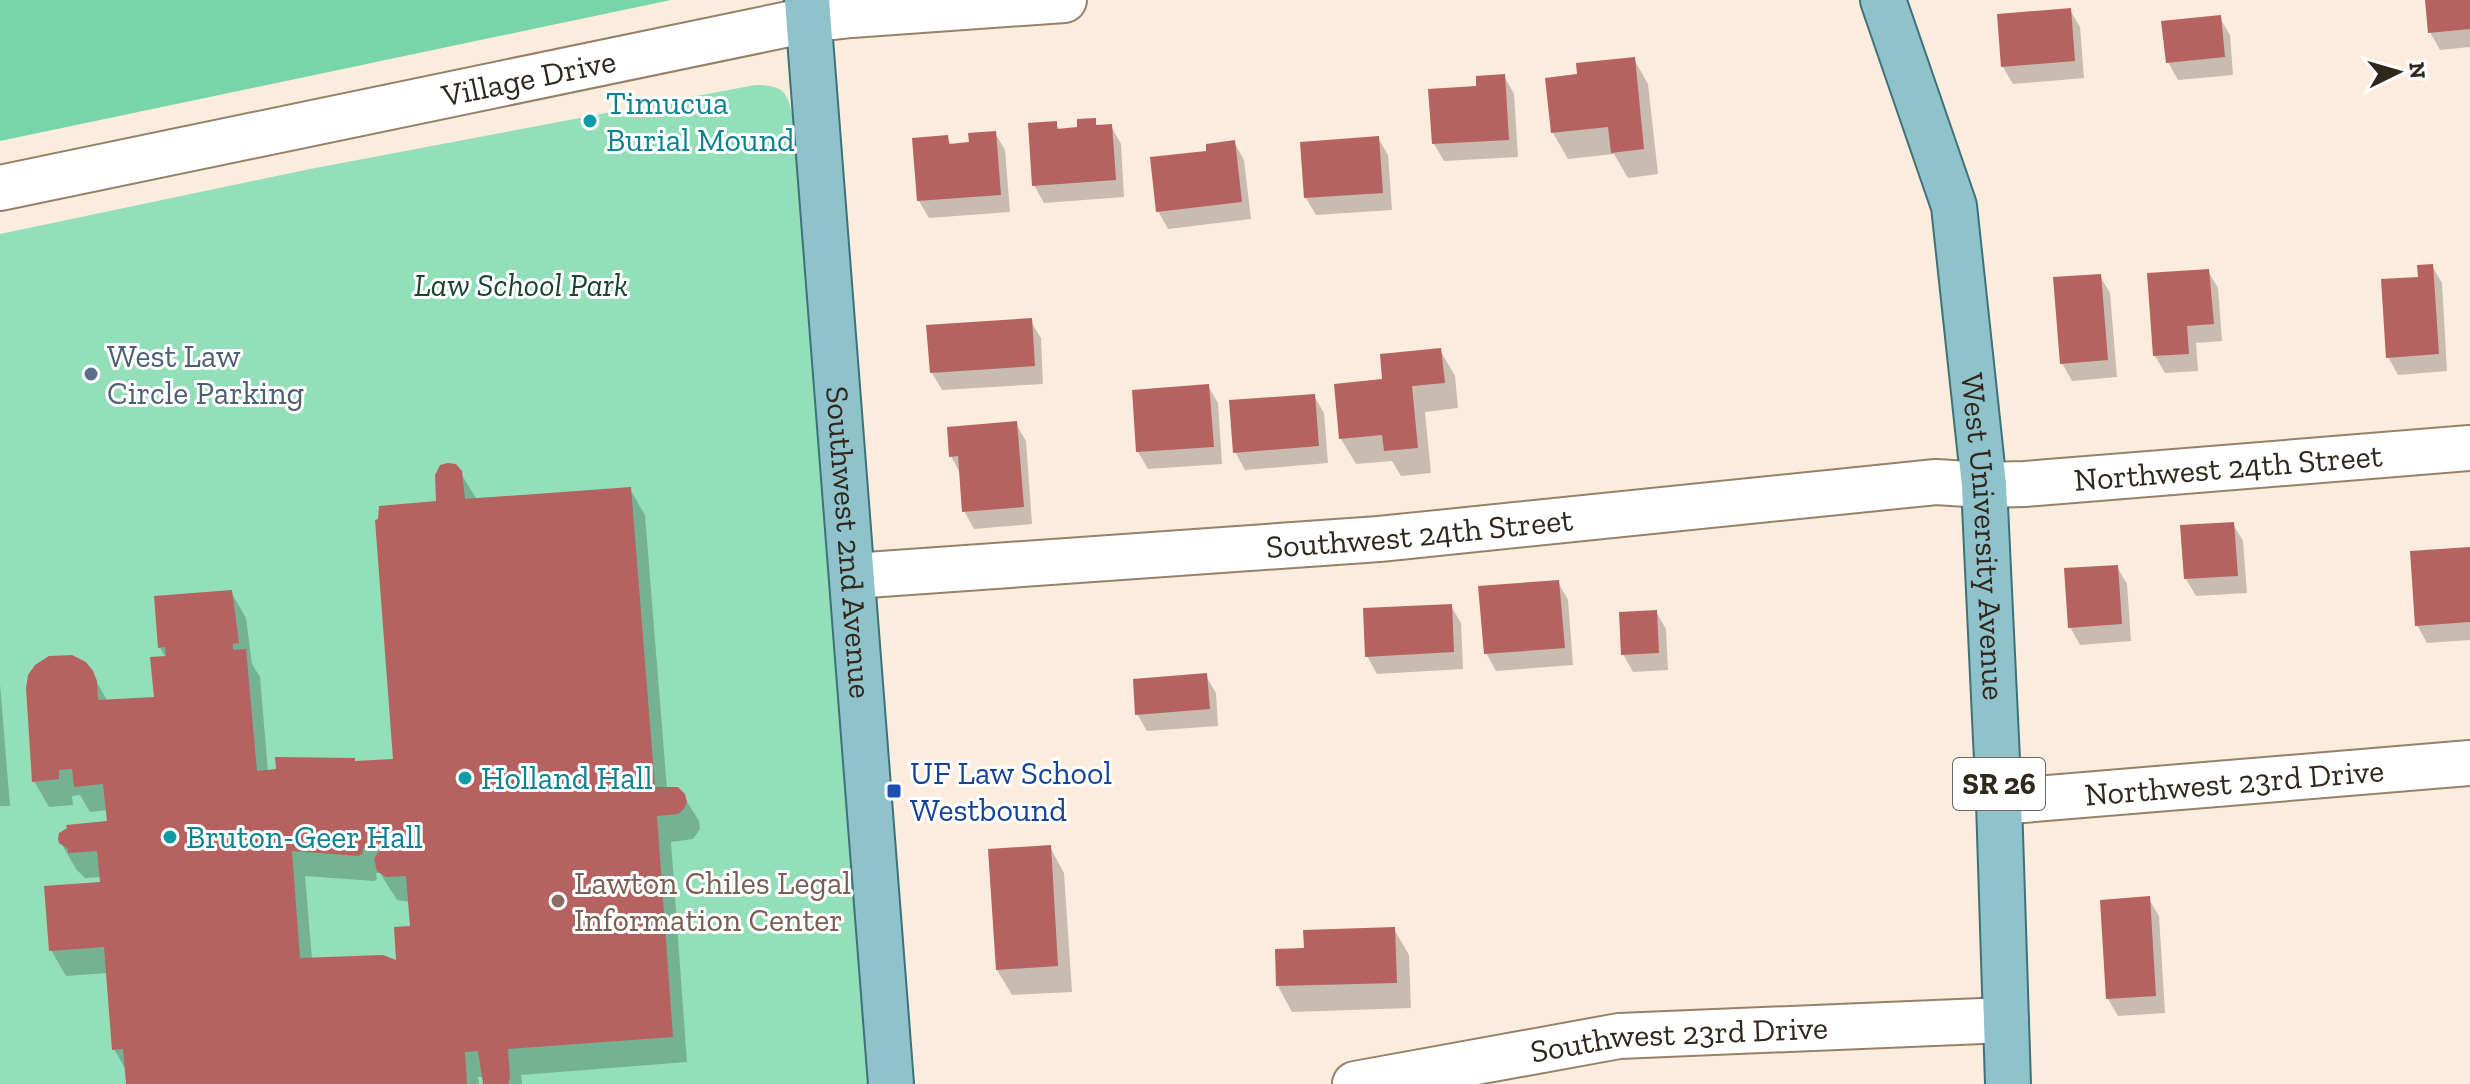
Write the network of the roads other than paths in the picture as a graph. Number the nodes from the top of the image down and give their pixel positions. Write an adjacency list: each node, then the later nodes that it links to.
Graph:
1 (1064, 0): 3 (street, Village Drive)
2 (1883, 0): 6 (main road, West University Avenue / SR 26)
3 (808, 10): 4 (street, Village Drive); 7 (main road, Southwest 2nd Avenue)
4 (0, 188)
5 (2470, 448): 6 (street, Northwest 24th Street)
6 (1984, 485): 7 (street, Southwest 24th Street); 9 (main road, West University Avenue / SR 26)
7 (853, 576): 11 (main road, Southwest 2nd Avenue)
8 (2470, 763): 9 (street, Northwest 23rd Drive)
9 (1999, 802): 10 (main road, West University Avenue / SR 26)
10 (2006, 1020): 12 (street, Southwest 23rd Drive); 13 (main road, West University Avenue / SR 26)
11 (891, 1084)
12 (1355, 1084)
13 (2008, 1084)

